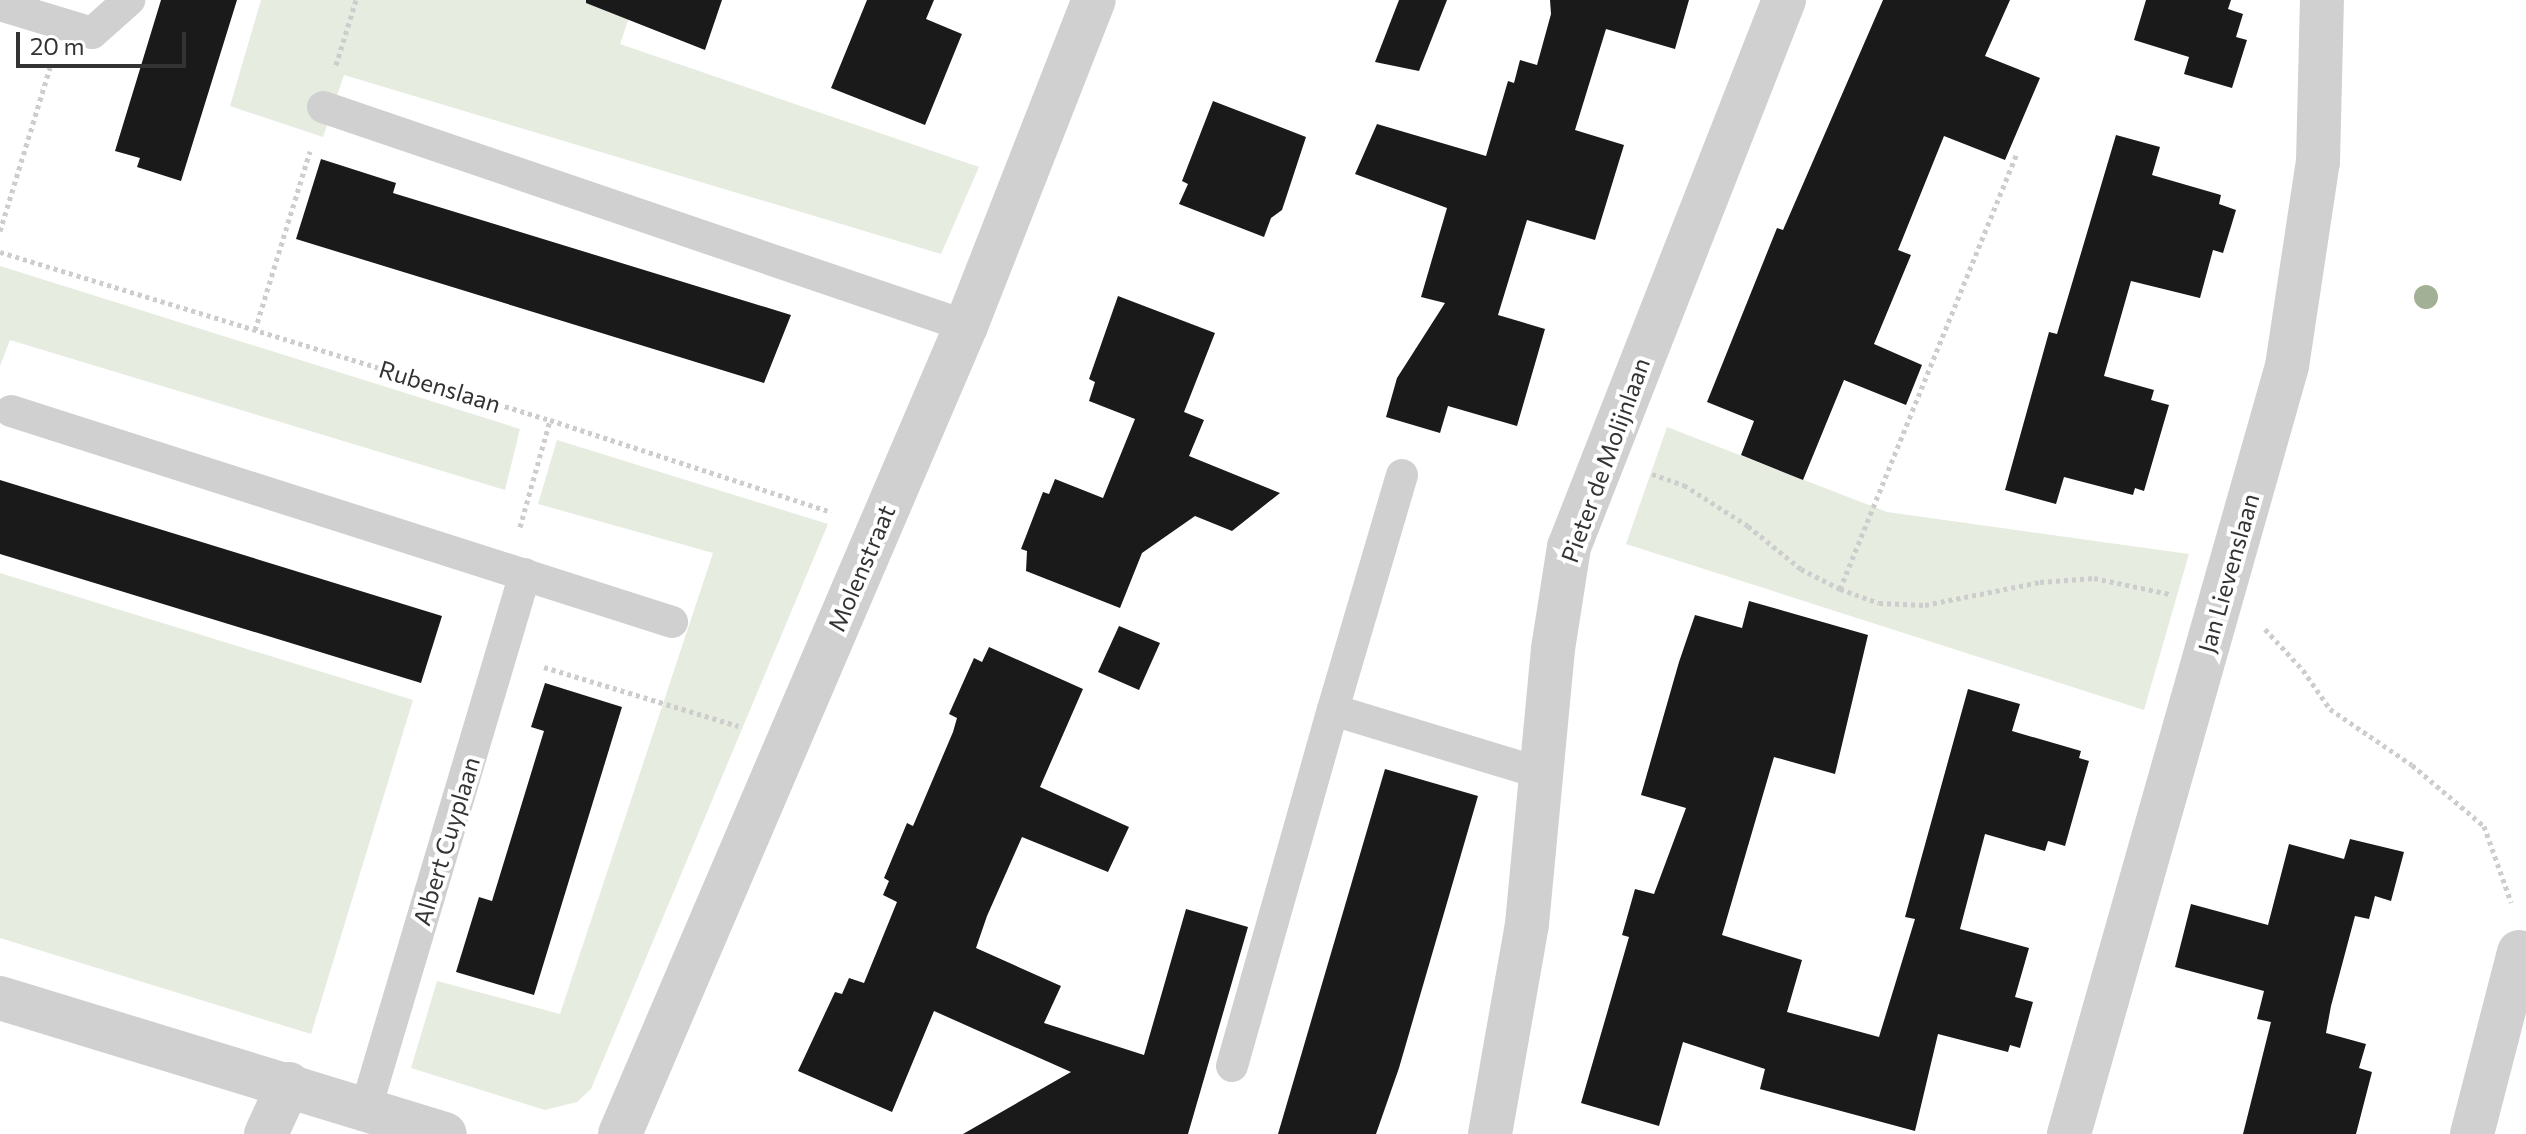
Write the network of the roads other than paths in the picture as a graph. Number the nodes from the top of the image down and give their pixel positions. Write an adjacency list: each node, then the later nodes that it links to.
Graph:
1 (129, 0): 5 (lane)
2 (1094, 0): 7 (street, Molenstraat)
3 (1784, 0): 13 (street, Pieter de Molijnlaan)
4 (2322, 0): 23 (street, Jan Lievenslaan)
5 (0, 5)
6 (323, 107): 7 (lane)
7 (966, 326): 21 (street, Molenstraat)
8 (11, 411): 10 (lane)
9 (1402, 475): 12 (lane)
10 (516, 571): 11 (lane); 18 (lane, Albert Cuyplaan)
11 (672, 622)
12 (1333, 710): 13 (lane); 16 (lane)
13 (1543, 774): 22 (street, Pieter de Molijnlaan)
14 (2519, 952): 24 (street)
15 (0, 998): 17 (street)
16 (1232, 1066)
17 (289, 1084): 18 (street); 19 (street)
18 (366, 1108): 20 (street)
19 (266, 1134)
20 (445, 1134)
21 (620, 1134)
22 (1490, 1134)
23 (2069, 1134)
24 (2472, 1134)

